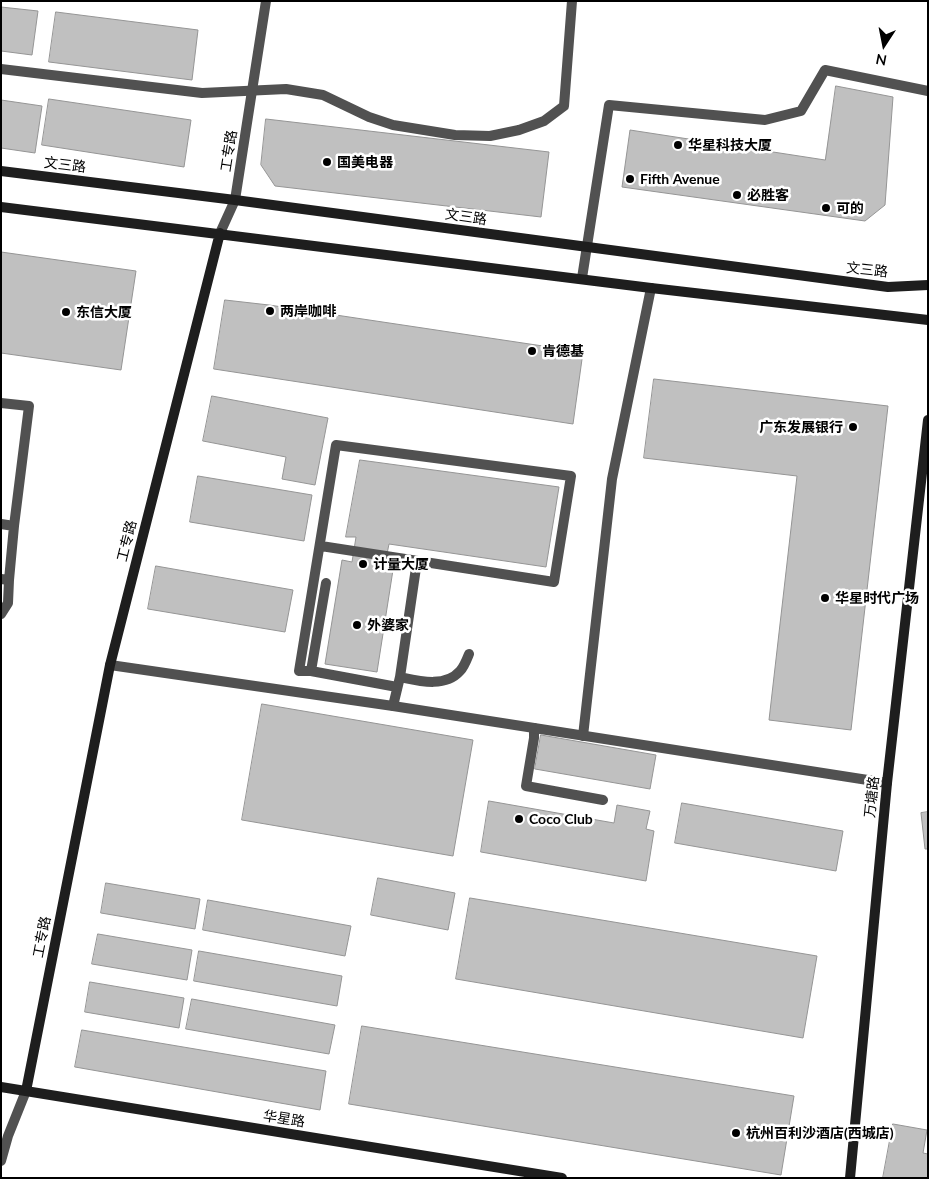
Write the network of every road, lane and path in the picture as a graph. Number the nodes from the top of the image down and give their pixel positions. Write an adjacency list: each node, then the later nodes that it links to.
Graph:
1 (266, 1): 4 (street, 工专路)
2 (572, 1): 4 (street)
3 (1, 69): 4 (street)
4 (252, 90): 7 (street, 工专路)
5 (928, 91): 10 (street)
6 (1, 171): 7 (street, 文三路)
7 (236, 200): 9 (street, 工专路); 10 (street, 文三路)
8 (1, 207): 9 (street)
9 (220, 233): 11 (street); 25 (street, 工专路)
10 (588, 248): 11 (street); 12 (street, 文三路)
11 (582, 278): 13 (street)
12 (928, 285)
13 (650, 288): 14 (street); 30 (street)
14 (928, 320)
15 (1, 403): 18 (street)
16 (928, 420): 31 (street, 万塘路)
17 (1, 524): 18 (street)
18 (14, 526): 21 (street)
19 (321, 546): 20 (street); 20 (street); 26 (street)
20 (417, 562): 27 (street)
21 (5, 579): 23 (street)
22 (326, 583): 26 (street)
23 (1, 614)
24 (469, 654): 27 (street)
25 (110, 665): 28 (street); 34 (street, 工专路)
26 (311, 671): 27 (street)
27 (398, 682): 28 (street)
28 (393, 706): 29 (street)
29 (534, 728): 30 (street); 32 (street)
30 (583, 736): 31 (street)
31 (887, 783): 37 (street, 万塘路)
32 (603, 800)
33 (1, 1088): 34 (street, 华星路)
34 (26, 1091): 35 (street); 36 (street, 华星路)
35 (1, 1161)
36 (562, 1178)
37 (850, 1178)

